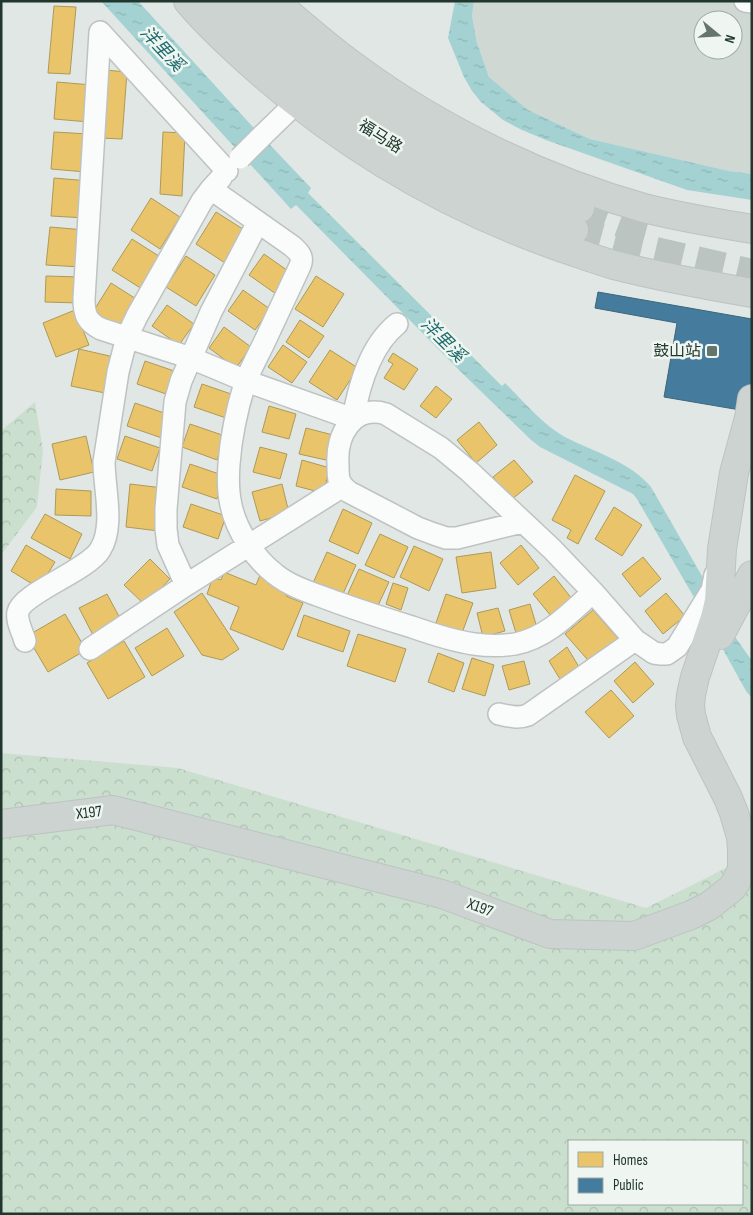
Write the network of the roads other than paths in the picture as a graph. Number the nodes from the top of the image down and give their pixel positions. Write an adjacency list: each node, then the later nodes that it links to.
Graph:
1 (188, 1): 7 (main road)
2 (215, 1): 3 (main road, 福马路)
3 (245, 1)
4 (274, 1): 11 (main road)
5 (745, 1): 6 (street)
6 (752, 2)
7 (297, 102): 8 (street, bridge); 12 (main road)
8 (234, 164): 9 (street); 14 (street)
9 (211, 189): 10 (street); 14 (street)
10 (258, 222): 15 (street); 16 (street)
11 (752, 229)
12 (752, 293)
13 (397, 324): 18 (street)
14 (127, 337): 15 (street); 27 (street)
15 (191, 358): 16 (street); 23 (street)
16 (246, 381): 18 (street); 21 (street)
17 (752, 399): 25 (main road)
18 (354, 419): 19 (street); 20 (street)
19 (343, 486): 20 (street); 21 (street)
20 (522, 522): 24 (street)
21 (249, 545): 23 (street); 24 (street)
22 (752, 575): 25 (main road)
23 (186, 585): 28 (street)
24 (593, 592): 26 (street)
25 (720, 603): 26 (street); 30 (main road, X197 / X197)
26 (635, 640): 29 (street)
27 (25, 641)
28 (90, 649)
29 (499, 714)
30 (1, 824)

